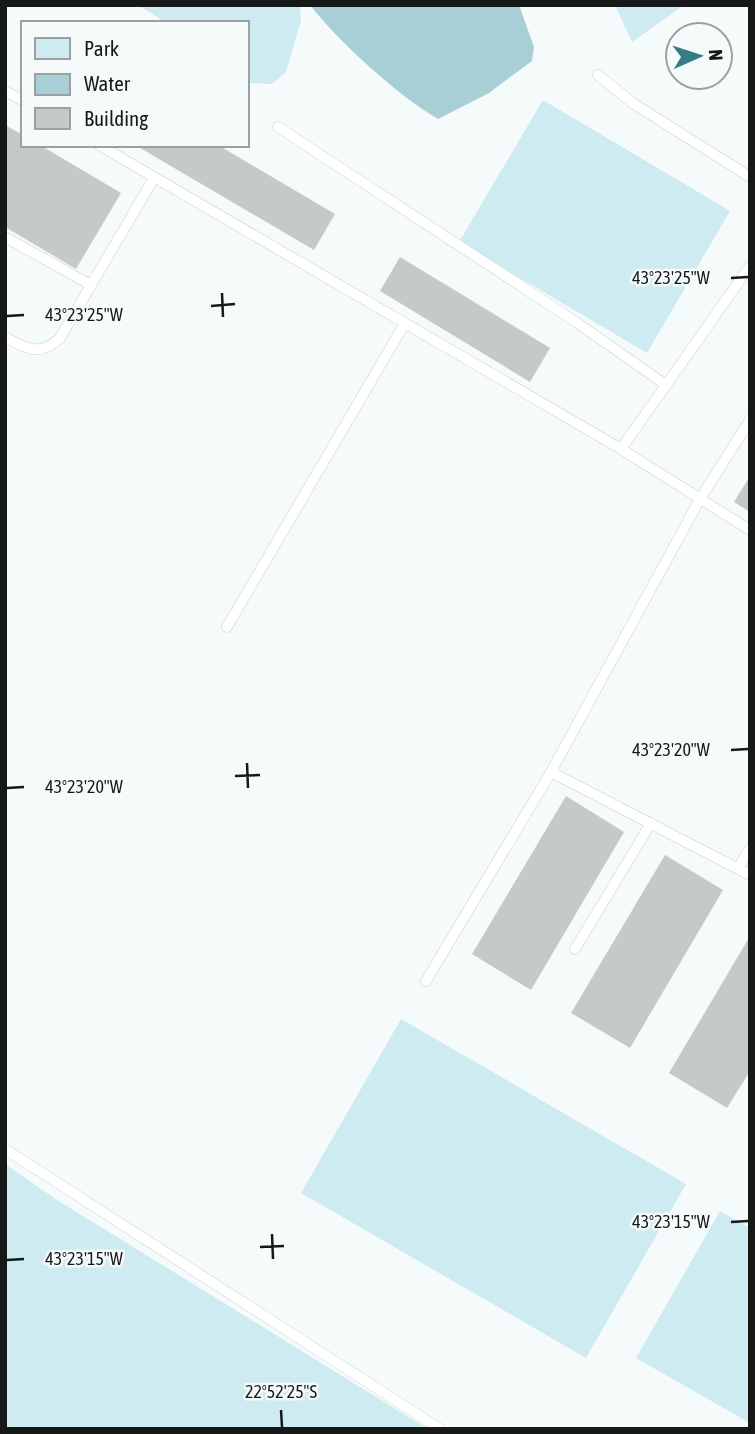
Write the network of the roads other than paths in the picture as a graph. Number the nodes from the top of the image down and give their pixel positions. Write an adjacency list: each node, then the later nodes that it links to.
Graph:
1 (598, 75): 6 (lane)
2 (5, 91): 3 (lane)
3 (21, 100)
4 (278, 127): 13 (lane)
5 (102, 147): 7 (lane)
6 (750, 177)
7 (154, 178): 10 (lane); 11 (lane)
8 (5, 237): 10 (lane)
9 (750, 266): 13 (lane)
10 (91, 285): 12 (lane)
11 (405, 323): 16 (lane); 19 (lane)
12 (5, 337)
13 (666, 385): 16 (lane)
14 (750, 420): 15 (lane)
15 (746, 432): 17 (lane)
16 (621, 449): 17 (lane)
17 (700, 499): 18 (lane); 20 (lane)
18 (750, 530)
19 (227, 627)
20 (551, 772): 21 (lane); 26 (lane)
21 (651, 823): 23 (lane); 25 (lane)
22 (750, 849): 23 (lane)
23 (738, 868): 24 (lane)
24 (750, 875)
25 (575, 949)
26 (426, 981)
27 (5, 1149): 28 (lane)
28 (440, 1429)

